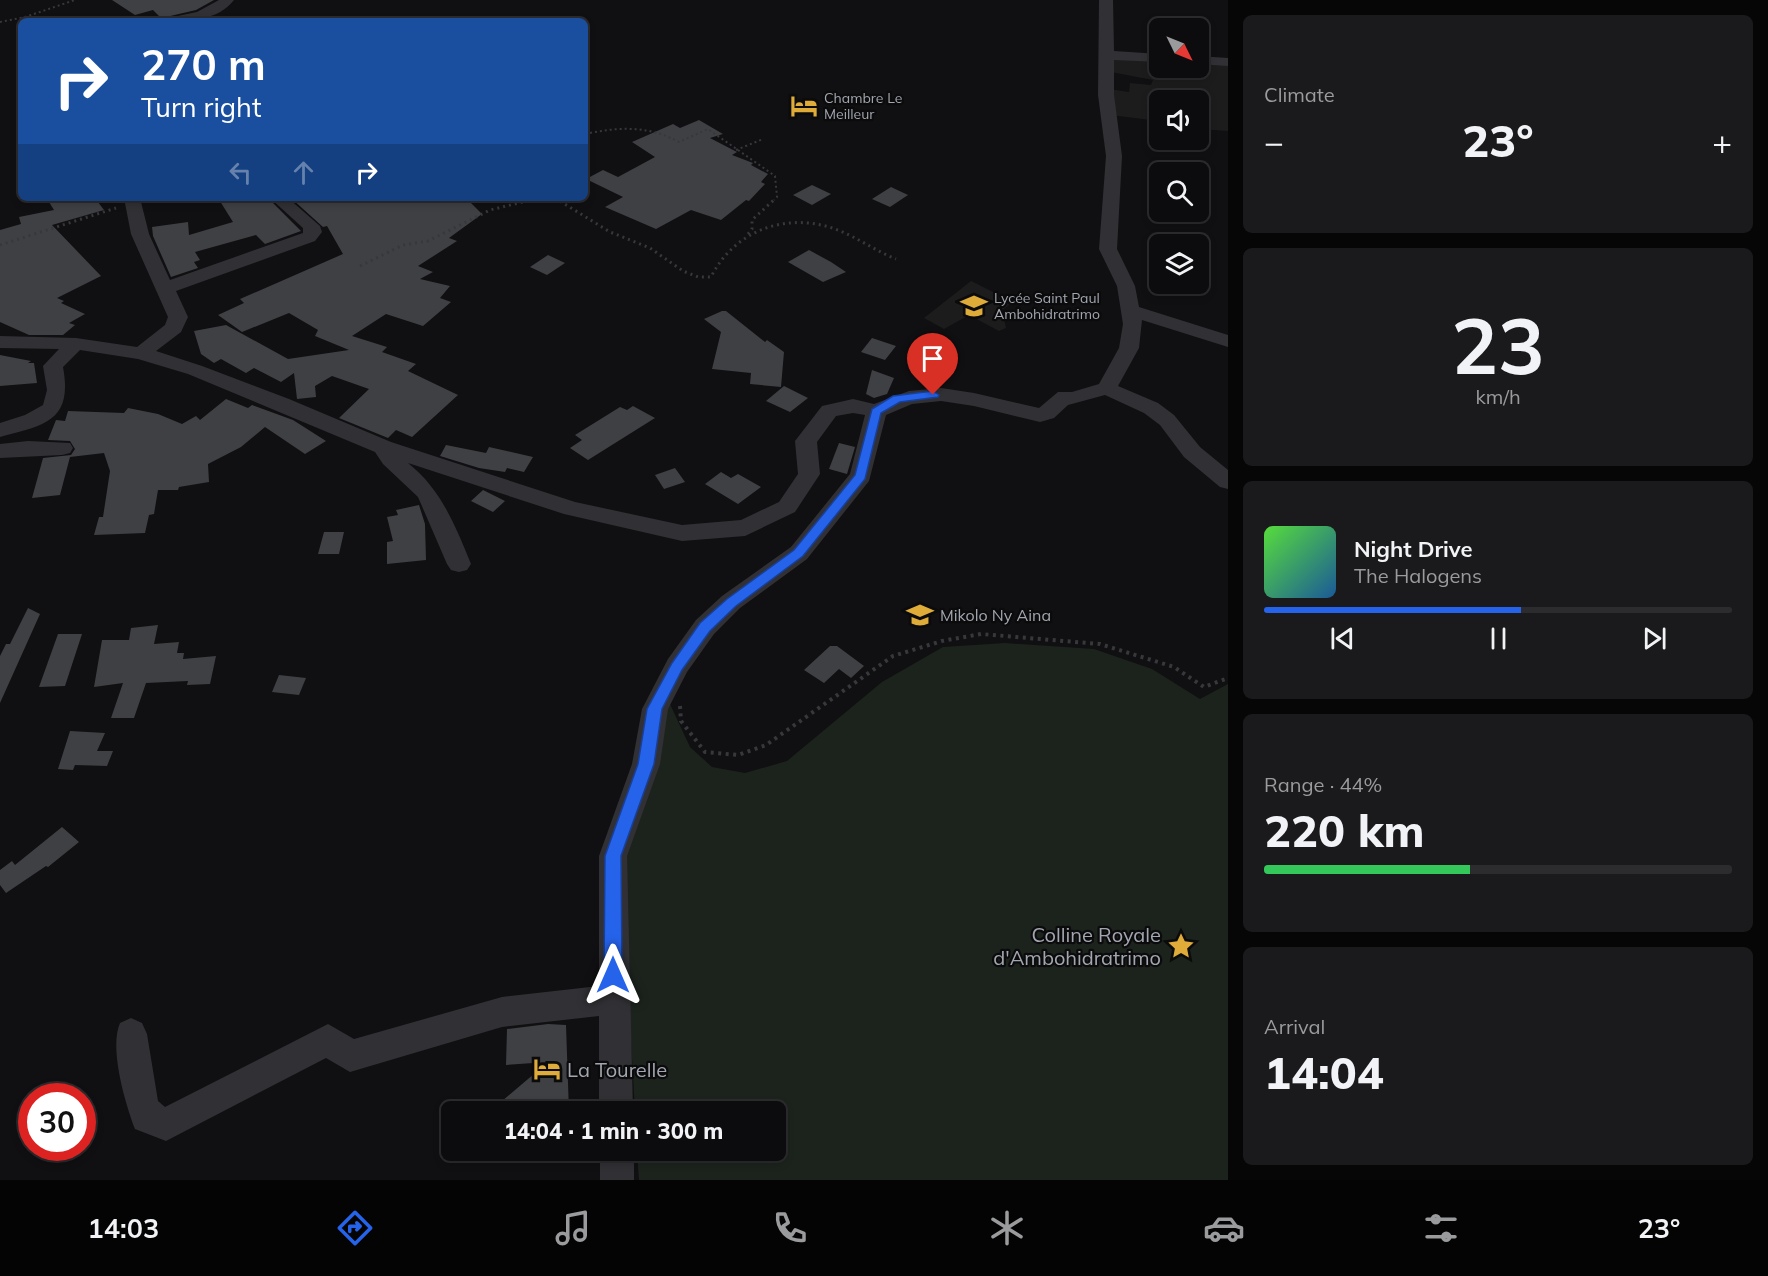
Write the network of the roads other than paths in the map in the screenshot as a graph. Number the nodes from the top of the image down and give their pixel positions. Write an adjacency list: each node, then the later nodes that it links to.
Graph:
1 (227, 0): 3 (street)
2 (1106, 0): 4 (street)
3 (203, 18)
4 (1108, 56): 5 (street); 11 (street)
5 (1149, 58)
6 (1209, 61): 7 (street)
7 (1228, 62)
8 (133, 201): 10 (street)
9 (282, 201): 10 (street)
10 (167, 288): 15 (street)
11 (1131, 311): 12 (street); 16 (street)
12 (1228, 340)
13 (0, 342): 14 (street)
14 (76, 344): 15 (street); 18 (street)
15 (141, 353): 19 (street)
16 (1106, 388): 17 (street); 22 (street)
17 (876, 411): 19 (street); 24 (street)
18 (0, 430)
19 (383, 447): 23 (street)
20 (62, 448): 21 (street)
21 (0, 451)
22 (1228, 482)
23 (459, 564)
24 (613, 999): 25 (street); 26 (street)
25 (131, 1034)
26 (616, 1101)
27 (617, 1161): 28 (street)
28 (618, 1180)

